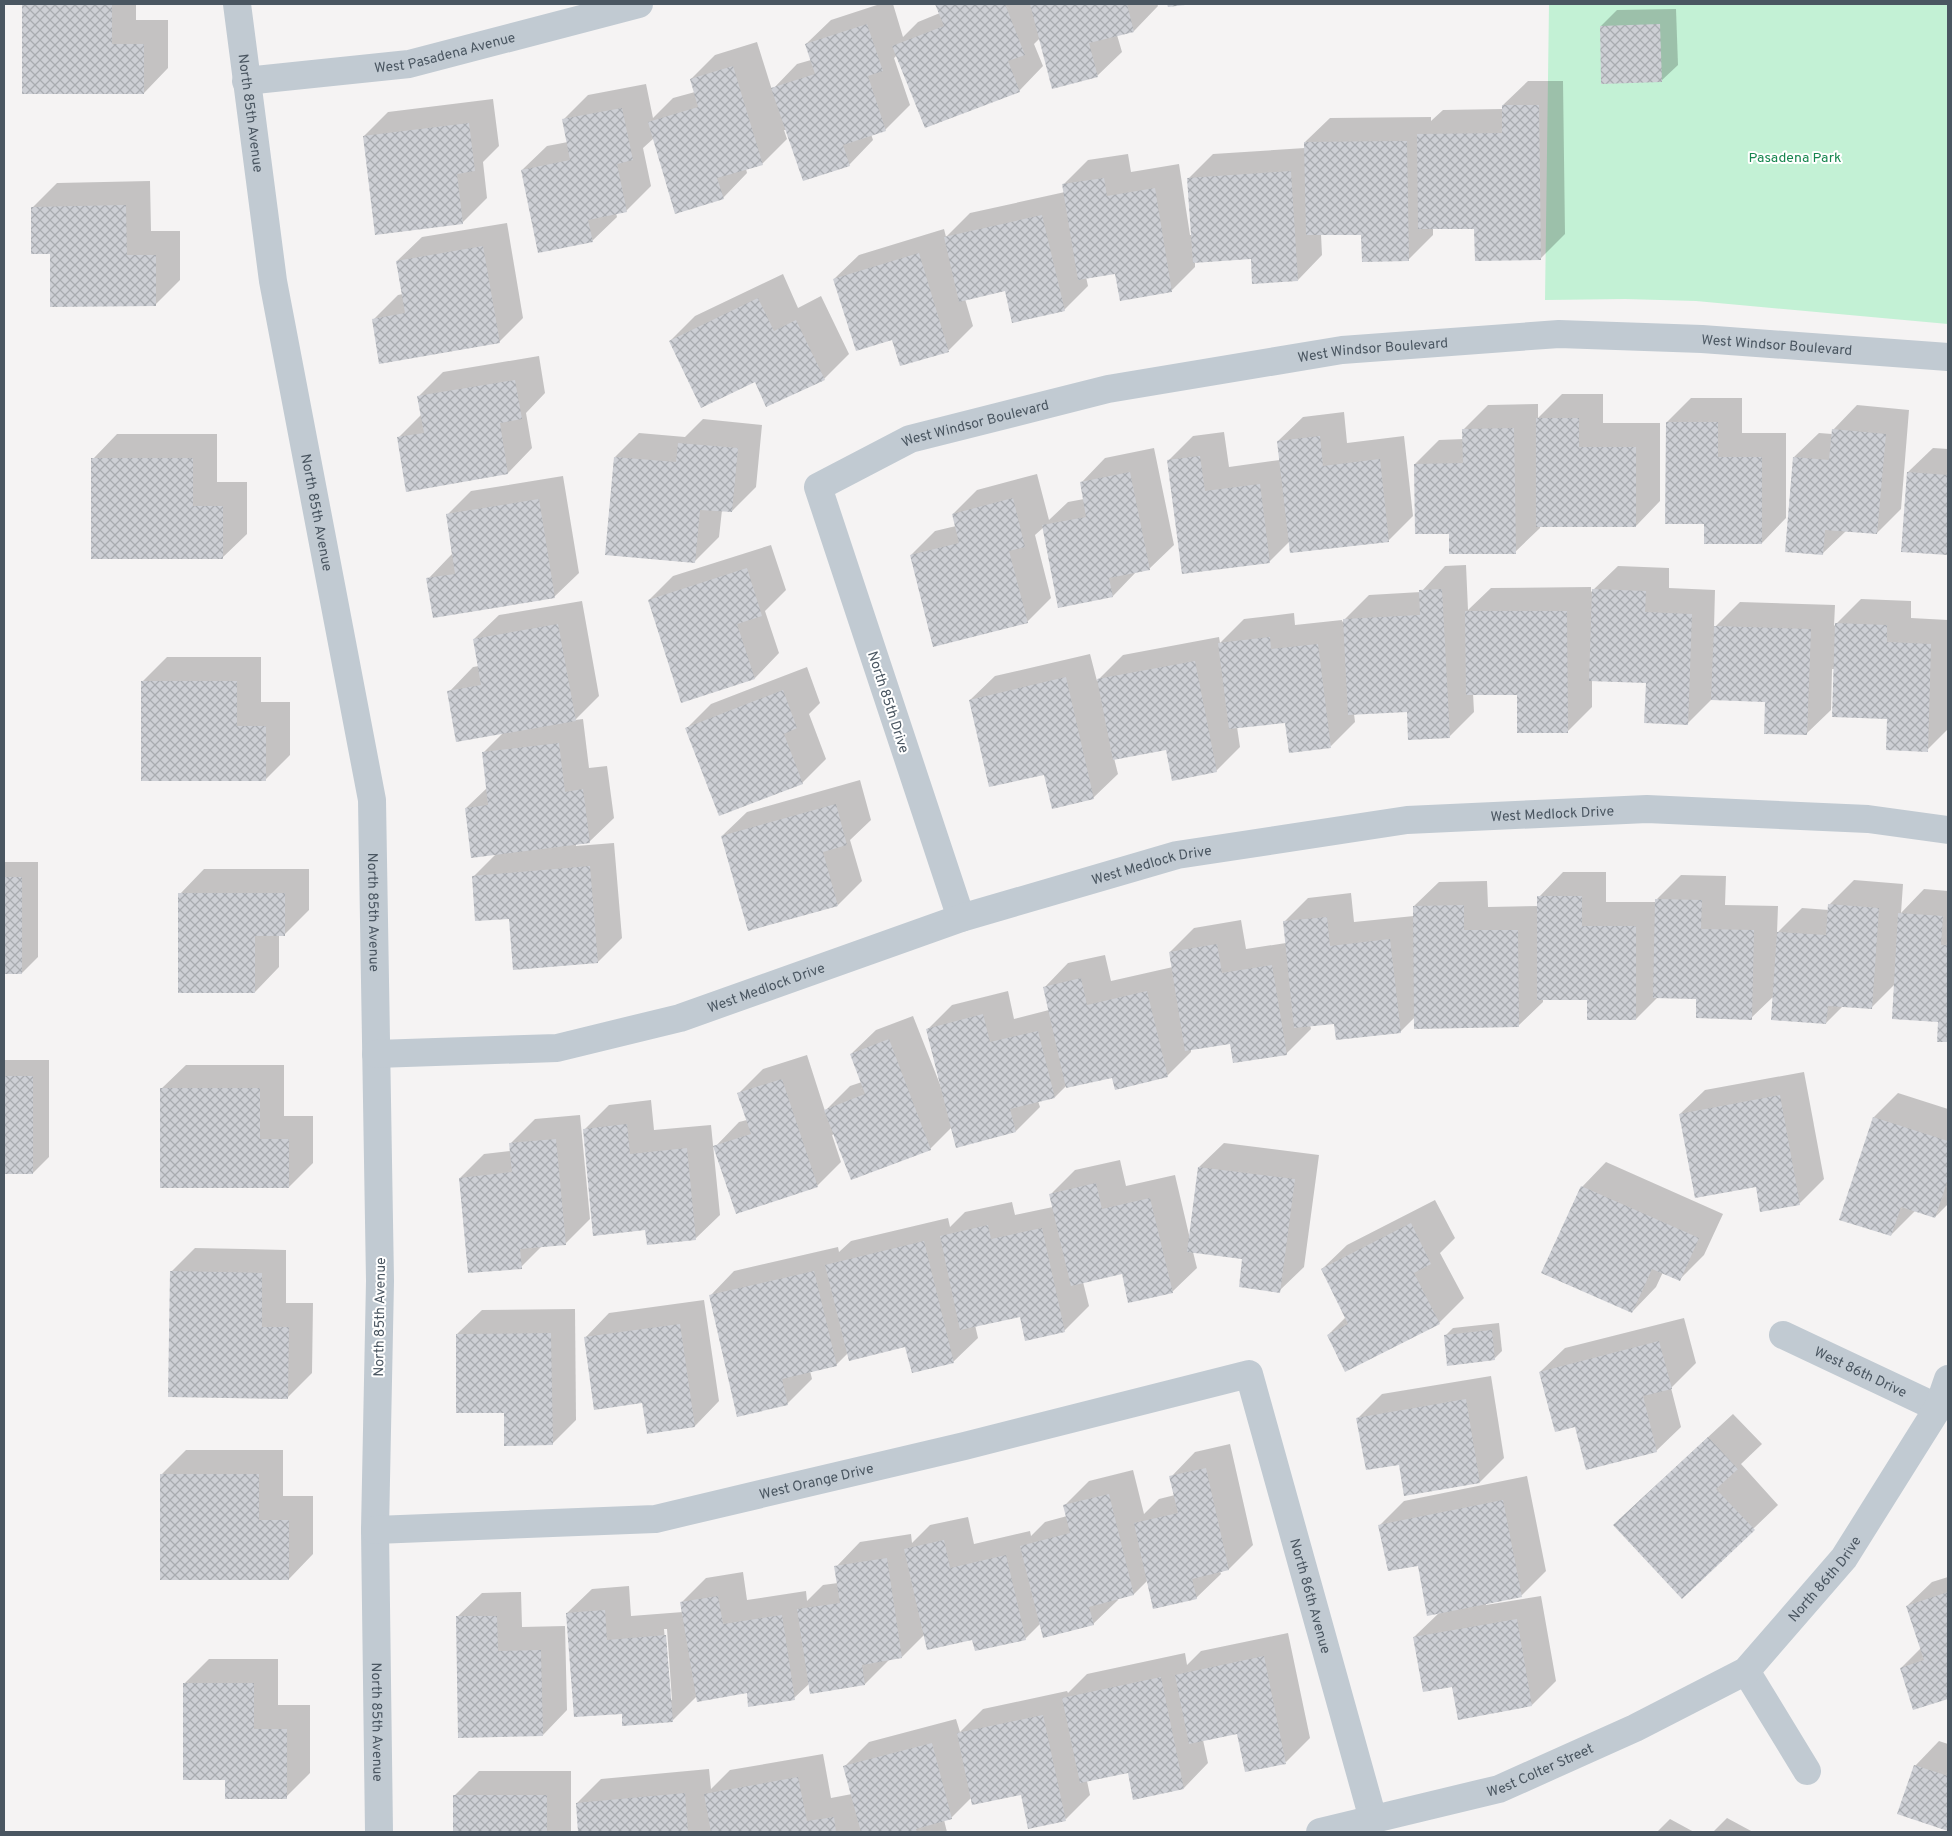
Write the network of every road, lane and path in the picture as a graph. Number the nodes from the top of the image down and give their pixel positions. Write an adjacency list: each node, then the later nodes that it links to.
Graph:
1 (237, 4): 3 (street, North 85th Avenue)
2 (639, 4): 3 (street, West Pasadena Avenue)
3 (246, 81): 8 (street, North 85th Avenue)
4 (1948, 357): 5 (street, West Windsor Boulevard)
5 (818, 487): 7 (street, North 85th Drive)
6 (1948, 830): 7 (street, West Medlock Drive)
7 (961, 918): 8 (street, West Medlock Drive)
8 (376, 1054): 13 (street, North 85th Avenue)
9 (1783, 1335): 12 (street, West 86th Drive)
10 (1249, 1374): 13 (street, West Orange Drive); 16 (street, North 86th Avenue)
11 (1948, 1379): 12 (street, North 86th Drive)
12 (1938, 1408): 14 (street, North 86th Drive)
13 (375, 1530): 17 (street, North 85th Avenue)
14 (1746, 1671): 15 (street); 16 (street, West Colter Street)
15 (1807, 1771)
16 (1373, 1818): 18 (street, West Colter Street)
17 (379, 1832)
18 (1320, 1832)

